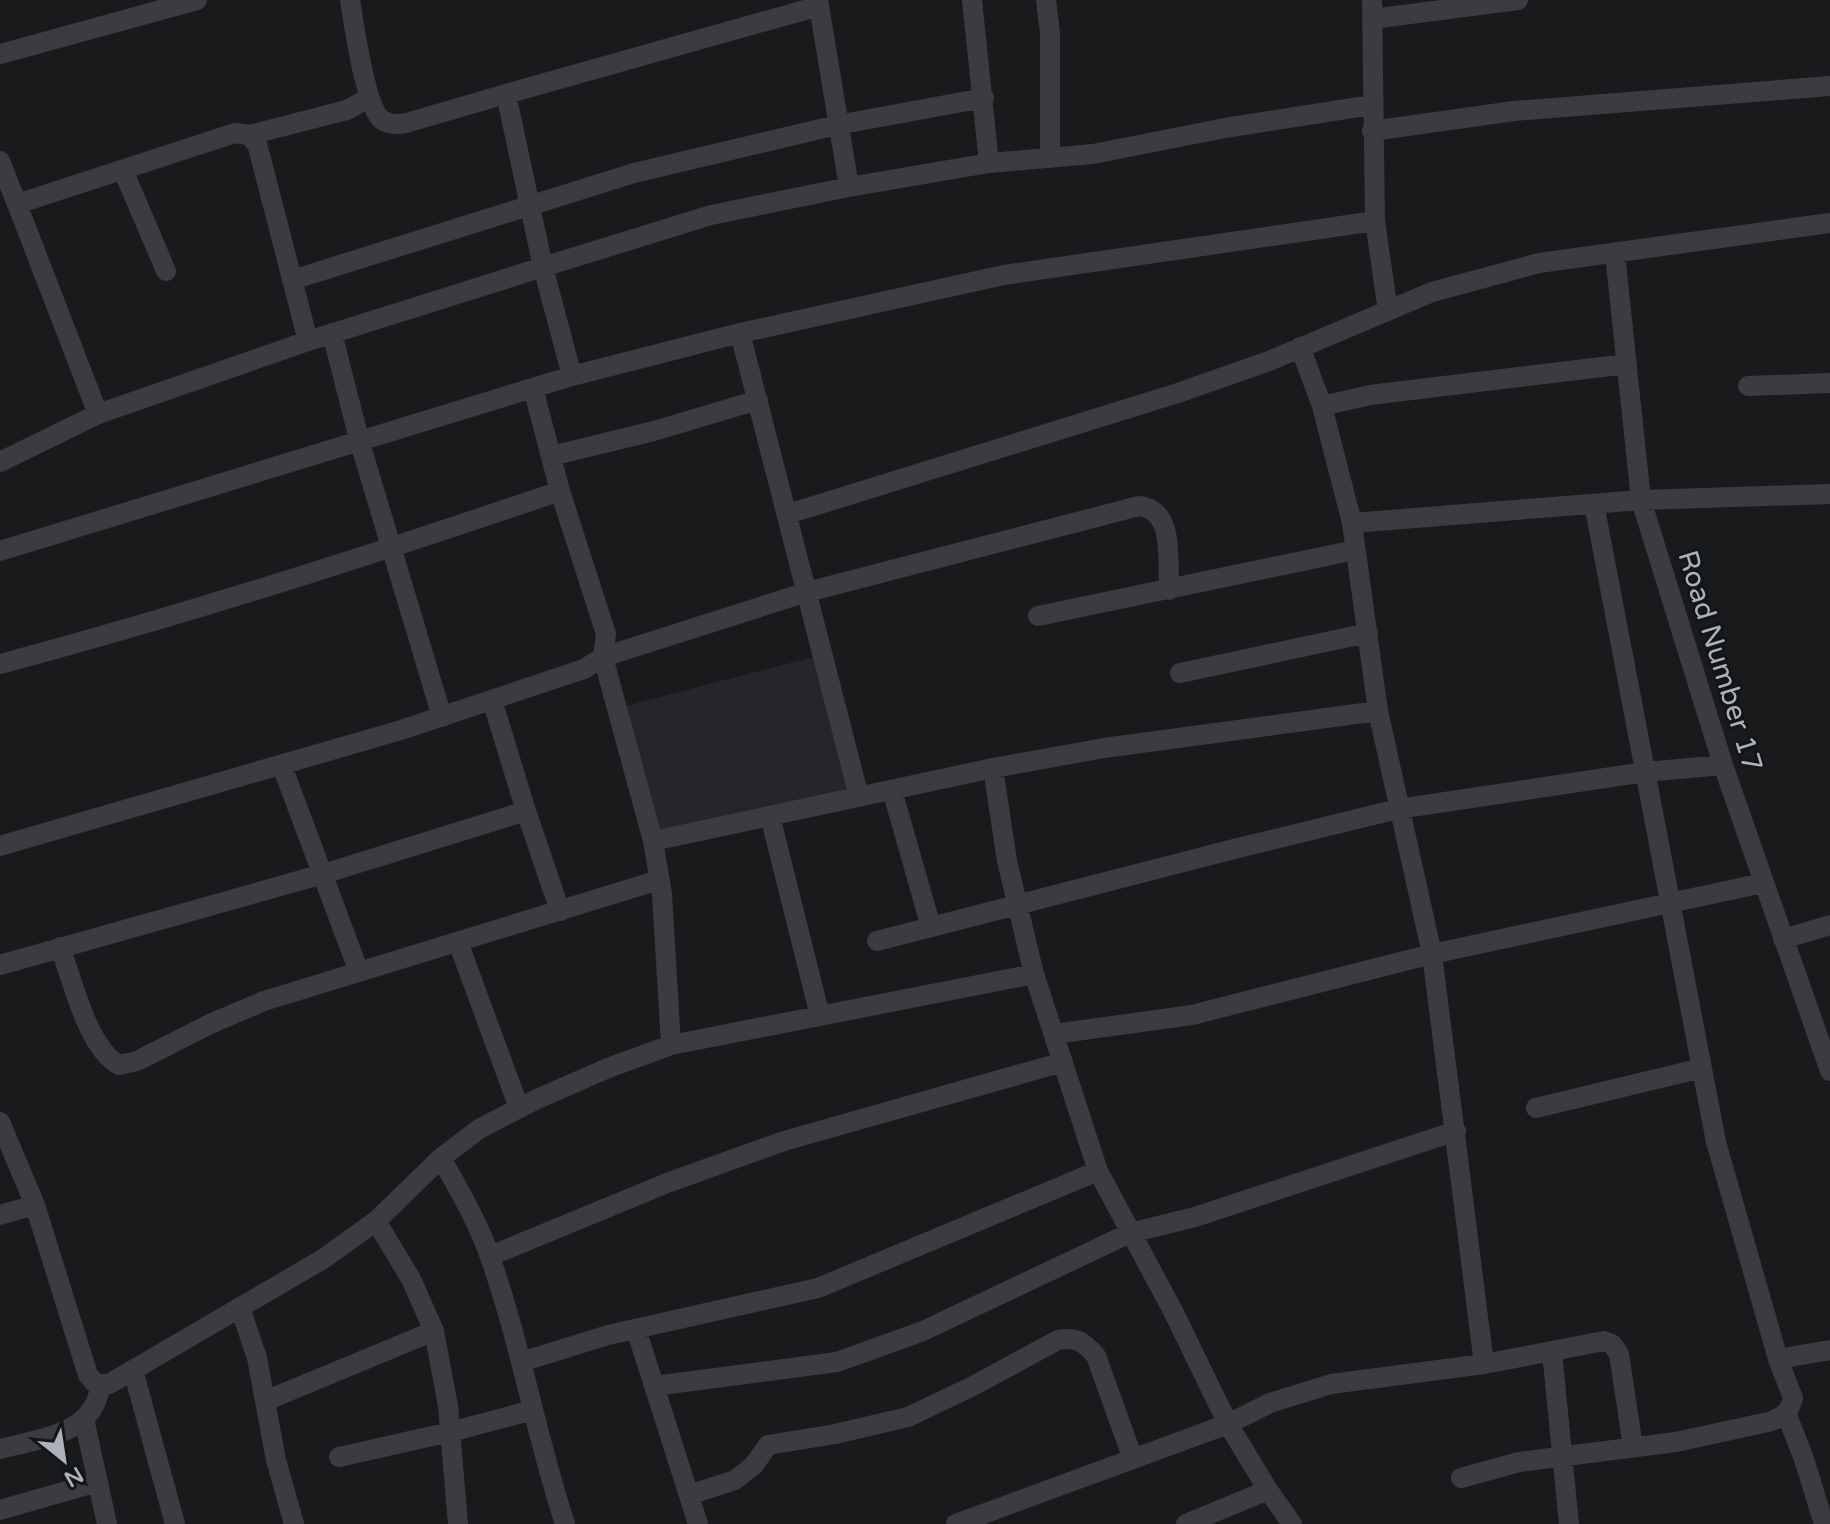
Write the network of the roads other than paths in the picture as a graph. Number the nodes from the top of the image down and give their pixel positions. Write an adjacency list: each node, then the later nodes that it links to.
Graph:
1 (197, 0): 8 (street)
2 (350, 0): 11 (street)
3 (972, 0): 12 (street)
4 (1046, 0): 17 (street)
5 (1515, 0): 7 (street)
6 (819, 3): 10 (street); 14 (street)
7 (1372, 9): 13 (street)
8 (0, 54)
9 (1830, 86): 15 (street)
10 (506, 94): 11 (street); 23 (street)
11 (369, 98): 16 (street)
12 (984, 98): 14 (street); 19 (street)
13 (1372, 105): 15 (street); 17 (street)
14 (837, 125): 21 (street); 23 (street)
15 (1372, 131): 24 (street)
16 (249, 135): 20 (street); 29 (street)
17 (1050, 158): 19 (street)
18 (0, 161): 22 (street)
19 (989, 163): 21 (street)
20 (123, 170): 22 (street); 28 (street)
21 (849, 187): 27 (street)
22 (17, 204): 42 (street)
23 (530, 205): 27 (street); 29 (street)
24 (1375, 221): 30 (street); 32 (street)
25 (1830, 223): 26 (street)
26 (1615, 254): 30 (street); 35 (street, Road Number 17)
27 (543, 267): 31 (street); 36 (street)
28 (166, 271)
29 (292, 280): 33 (street)
30 (1388, 311): 34 (street)
31 (332, 333): 33 (street); 43 (street)
32 (740, 333): 36 (street); 40 (street)
33 (308, 341): 42 (street)
34 (1300, 347): 41 (street); 50 (street)
35 (1627, 364): 41 (street); 48 (street, Road Number 17)
36 (572, 376): 39 (street)
37 (1830, 383): 38 (street)
38 (1748, 386)
39 (533, 388): 43 (street); 44 (street)
40 (758, 400): 44 (street); 50 (street)
41 (1322, 406): 51 (street)
42 (98, 414): 45 (street)
43 (361, 440): 52 (street); 54 (street)
44 (551, 456): 46 (street)
45 (0, 462)
46 (560, 491): 52 (street); 59 (street)
47 (1830, 494): 48 (street)
48 (1641, 500): 49 (street); 65 (street, Road Number 17)
49 (1594, 504): 51 (street); 68 (street)
50 (788, 514): 56 (street)
51 (1352, 523): 53 (street)
52 (393, 548): 60 (street); 64 (street)
53 (1355, 550): 55 (street); 58 (street)
54 (0, 551)
55 (1169, 590): 56 (street); 57 (street)
56 (807, 592): 59 (street); 70 (street)
57 (1038, 616)
58 (1368, 633): 61 (street); 63 (street)
59 (603, 657): 62 (street); 74 (street)
60 (0, 664)
61 (1180, 673)
62 (492, 700): 64 (street); 72 (street)
63 (1378, 711): 67 (street); 71 (street)
64 (442, 717): 66 (street)
65 (1723, 765): 68 (street); 78 (street, Road Number 17)
66 (282, 766): 75 (street); 76 (street)
67 (993, 768): 69 (street); 80 (street)
68 (1645, 772): 71 (street); 79 (street)
69 (892, 790): 70 (street); 83 (street)
70 (859, 797): 73 (street)
71 (1398, 809): 80 (street); 88 (street)
72 (526, 811): 76 (street); 81 (street)
73 (770, 816): 74 (street); 92 (street)
74 (653, 841): 77 (street)
75 (0, 846)
76 (323, 874): 87 (street); 90 (street)
77 (659, 880): 81 (street); 94 (street)
78 (1763, 883): 79 (street); 84 (street, Road Number 17)
79 (1670, 901): 88 (street); 96 (street)
80 (1017, 906): 83 (street); 91 (street)
81 (560, 911): 86 (street)
82 (1830, 925): 84 (street)
83 (931, 927): 85 (street)
84 (1783, 939): 97 (street, Road Number 17)
85 (877, 941)
86 (458, 942): 90 (street); 98 (street)
87 (60, 947): 89 (street); 90 (street)
88 (1432, 954): 93 (street); 101 (street)
89 (0, 965)
90 (359, 972)
91 (1034, 974): 92 (street); 93 (street)
92 (820, 1016): 94 (street)
93 (1054, 1034): 95 (street)
94 (671, 1045): 98 (street)
95 (1063, 1062): 103 (street); 108 (street)
96 (1702, 1068): 99 (street); 114 (street)
97 (1830, 1071)
98 (519, 1108): 102 (street)
99 (1536, 1108)
100 (0, 1122): 104 (street)
101 (1456, 1131): 107 (street); 116 (street)
102 (441, 1158): 106 (street); 108 (street)
103 (1098, 1171): 107 (street); 110 (street)
104 (35, 1205): 105 (street); 118 (street)
105 (0, 1215)
106 (376, 1221): 109 (street); 111 (street)
107 (1130, 1233): 119 (street); 124 (street)
108 (490, 1256): 115 (street)
109 (240, 1307): 117 (street); 120 (street)
110 (636, 1329): 115 (street); 119 (street)
111 (434, 1331): 120 (street); 125 (street)
112 (1830, 1350): 114 (street)
113 (1552, 1352): 116 (street); 126 (street); 128 (street)
114 (1778, 1359): 122 (street)
115 (521, 1362): 121 (street)
116 (1484, 1364): 124 (street)
117 (133, 1370): 118 (street); 137 (street)
118 (101, 1385): 123 (street)
119 (654, 1386): 134 (street)
120 (265, 1401): 138 (street)
121 (533, 1410): 125 (street); 140 (street)
122 (1786, 1413): 126 (street); 146 (street)
123 (84, 1419): 127 (street); 132 (street)
124 (1228, 1424): 130 (street); 133 (street)
125 (450, 1432): 129 (street); 139 (street)
126 (1633, 1447): 128 (street)
127 (0, 1449)
128 (1562, 1456): 131 (street); 145 (street)
129 (339, 1457)
130 (1133, 1459): 134 (street); 142 (street)
131 (1461, 1478)
132 (98, 1482): 135 (street); 136 (street)
133 (1268, 1490): 143 (street); 144 (street)
134 (689, 1495): 141 (street)
135 (0, 1510)
136 (107, 1524)
137 (175, 1524)
138 (294, 1524)
139 (458, 1524)
140 (565, 1524)
141 (698, 1524)
142 (956, 1524)
143 (1186, 1524)
144 (1292, 1524)
145 (1569, 1524)
146 (1824, 1524)

